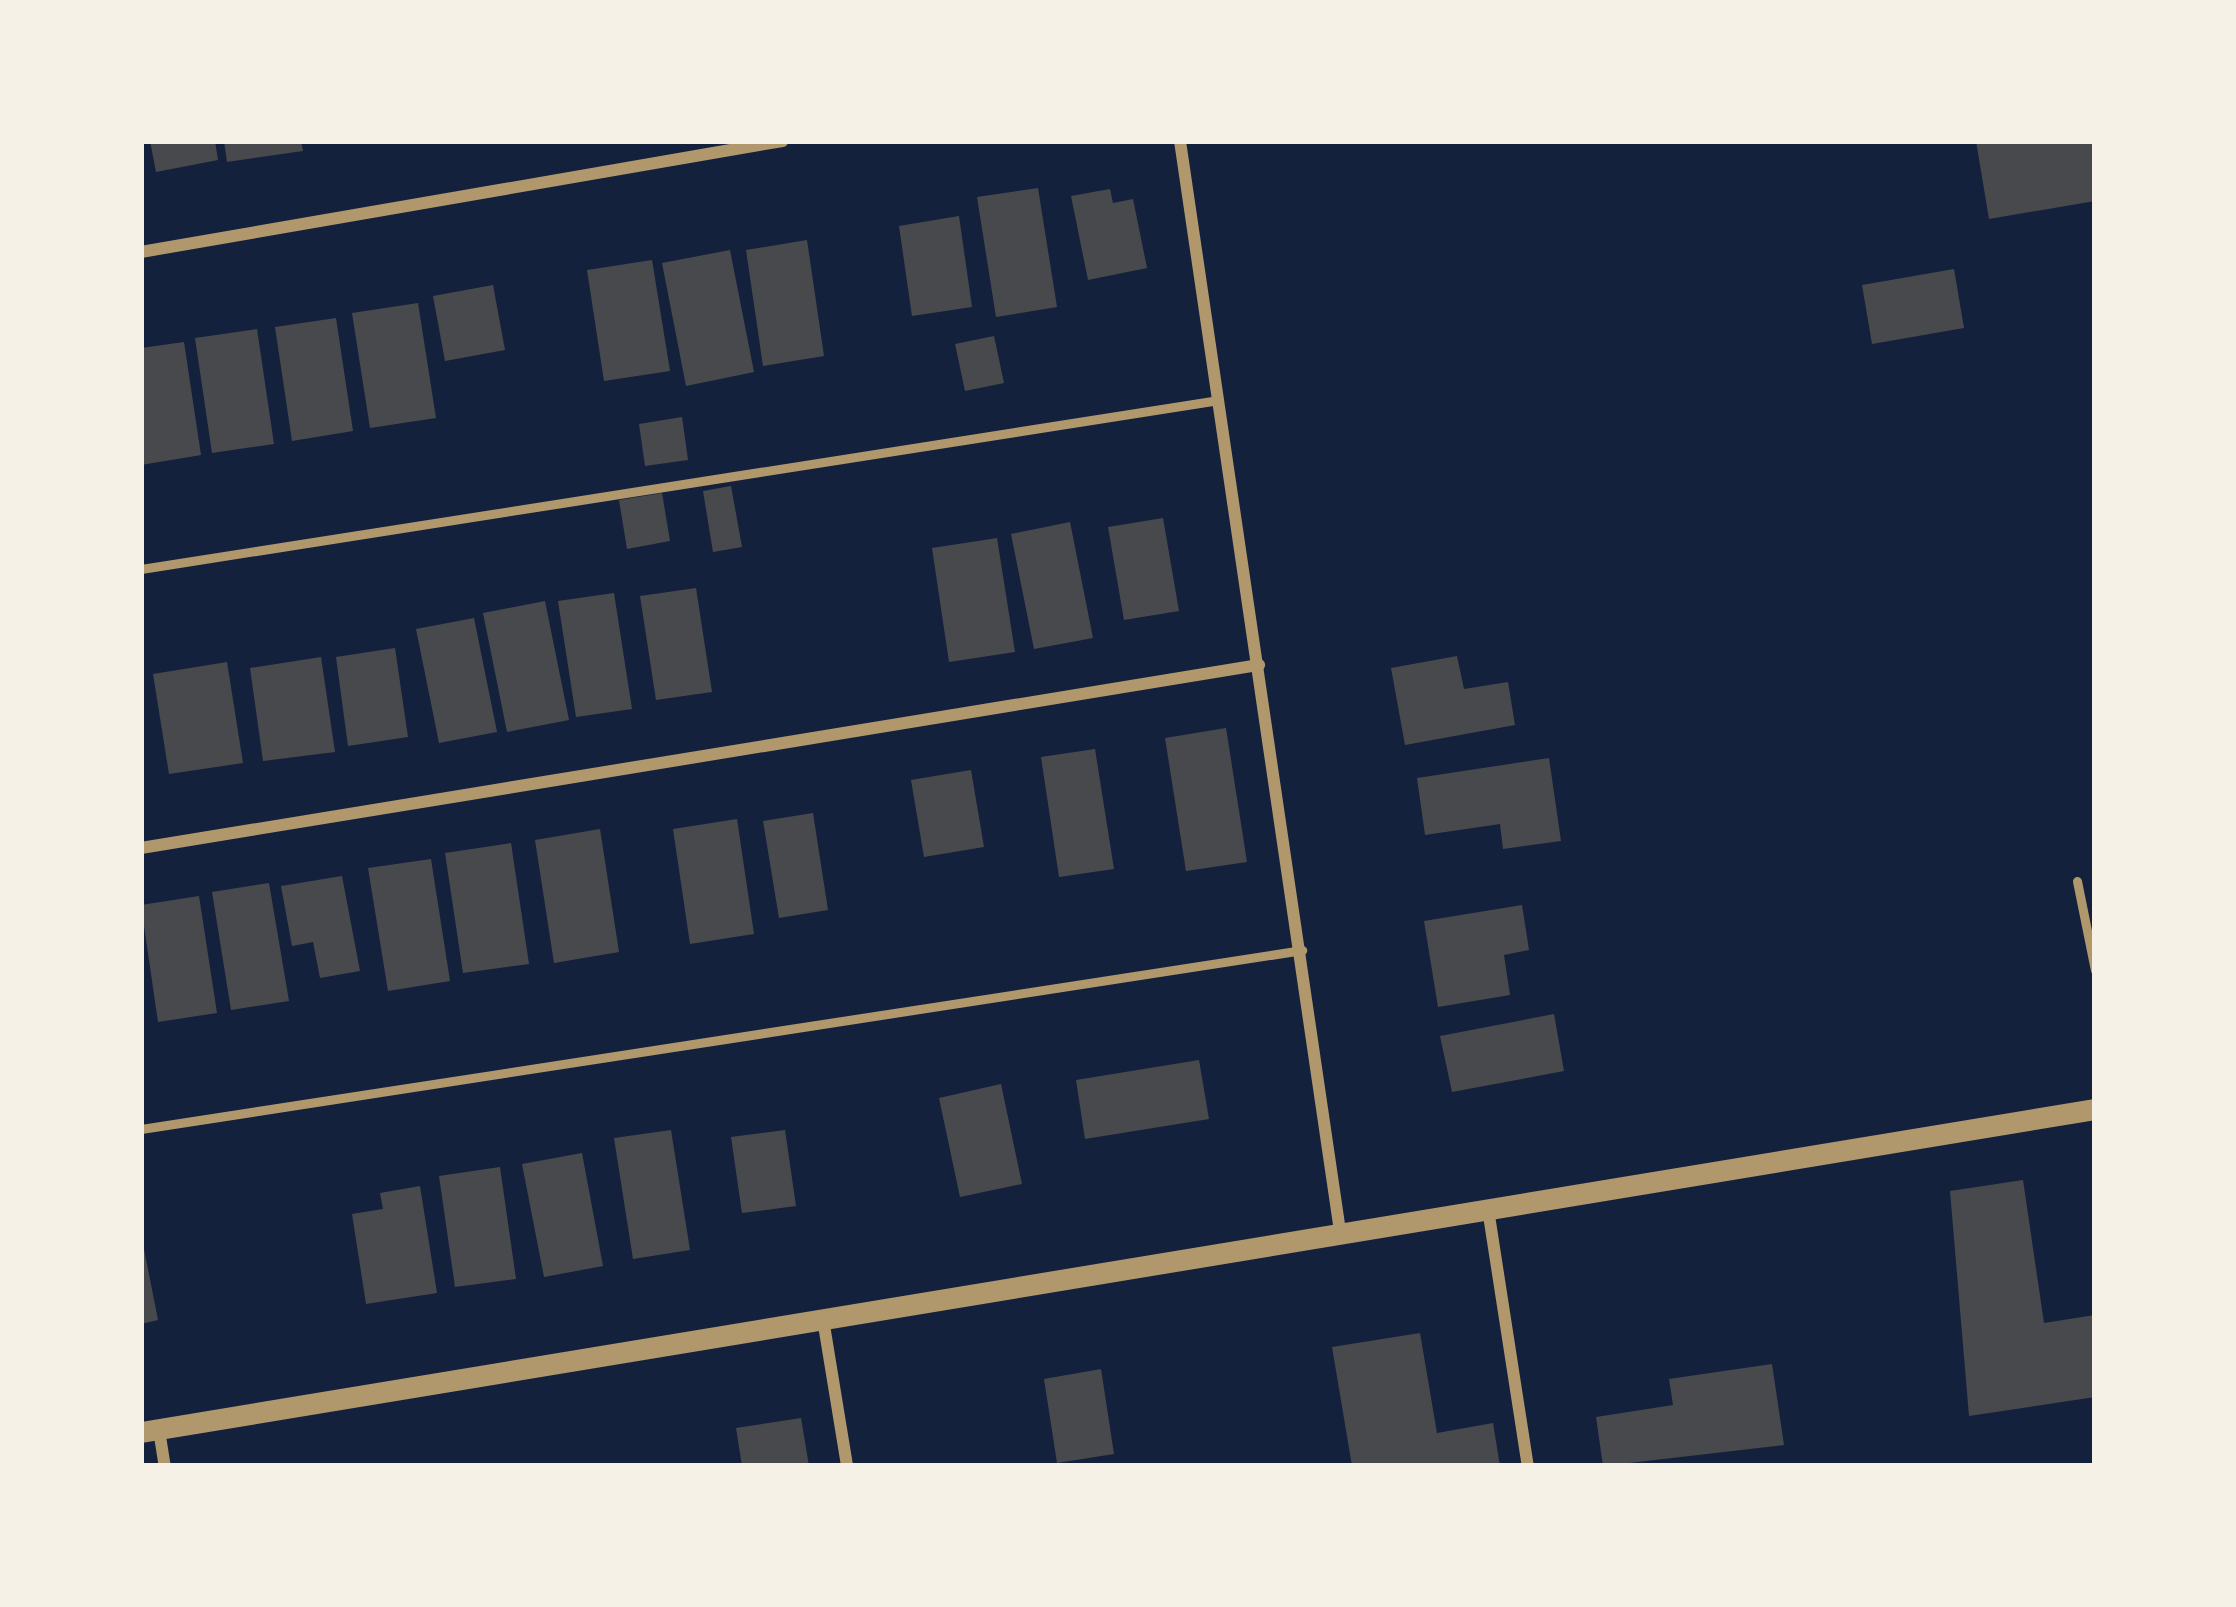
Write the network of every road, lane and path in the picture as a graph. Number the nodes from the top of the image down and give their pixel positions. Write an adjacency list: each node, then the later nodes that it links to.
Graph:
1 (782, 141): 3 (street)
2 (1180, 141): 4 (street)
3 (141, 253)
4 (1219, 400): 5 (lane); 6 (street)
5 (141, 569)
6 (1259, 665): 7 (street); 9 (street)
7 (141, 848)
8 (2077, 881): 10 (lane)
9 (1302, 950): 12 (lane); 14 (street)
10 (2095, 970)
11 (2095, 1109): 13 (street)
12 (141, 1129)
13 (1488, 1209): 14 (street); 19 (street)
14 (1340, 1232): 15 (street)
15 (823, 1319): 16 (street); 18 (street)
16 (150, 1431): 17 (street)
17 (165, 1466)
18 (847, 1466)
19 (1528, 1466)

